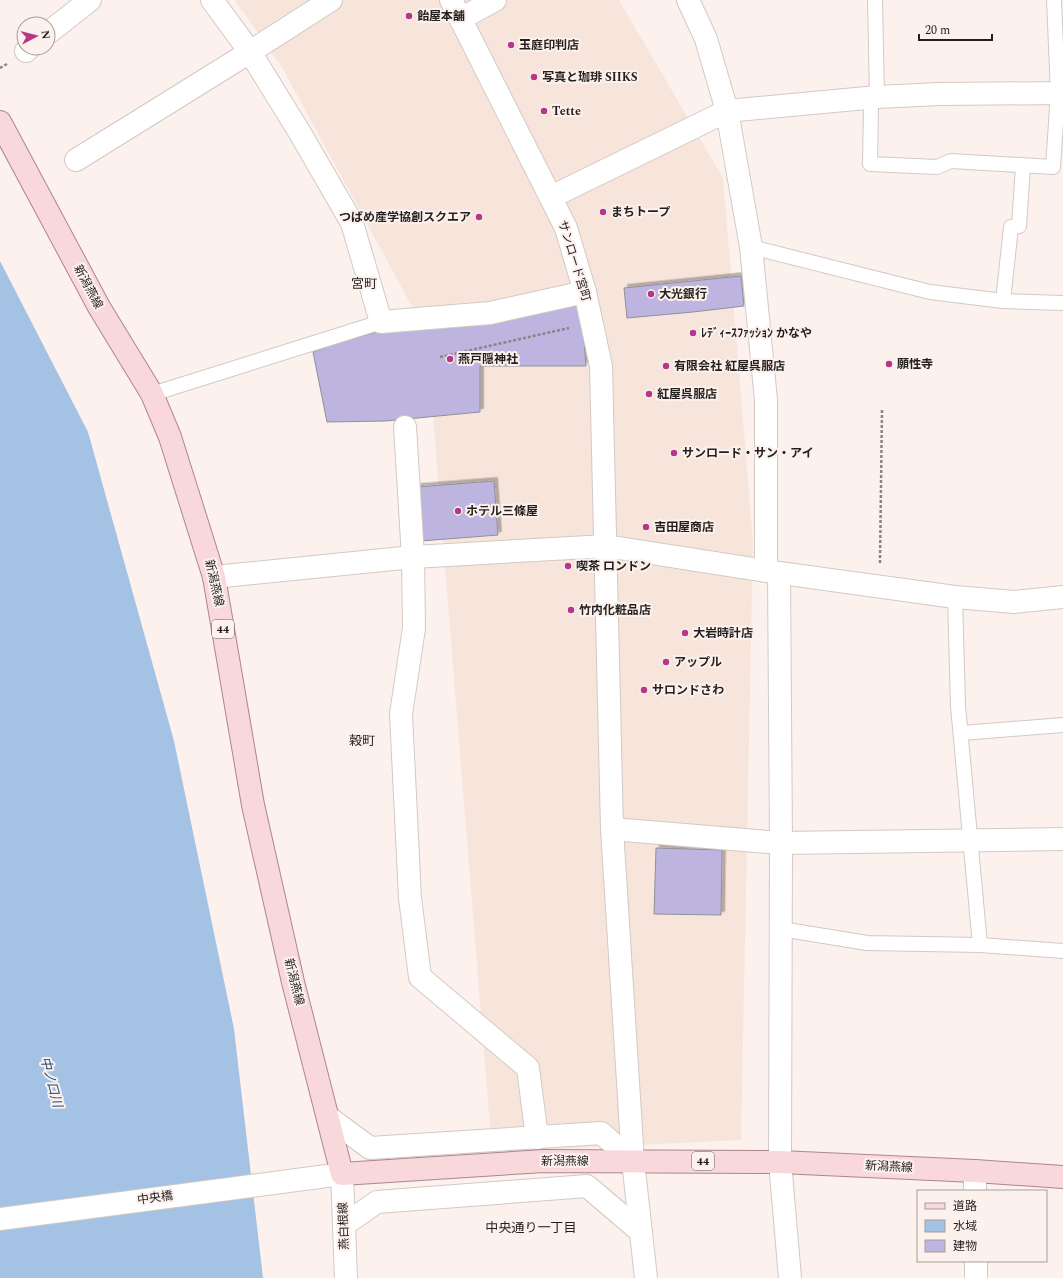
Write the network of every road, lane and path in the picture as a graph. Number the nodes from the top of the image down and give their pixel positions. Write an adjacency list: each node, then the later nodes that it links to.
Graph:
1 (90, 0): 10 (street)
2 (212, 0): 11 (street)
3 (331, 0): 11 (street)
4 (451, 0): 9 (street, サンロード宮町)
5 (495, 0): 9 (street)
6 (688, 0): 14 (street)
7 (875, 0): 13 (lane)
8 (1054, 0): 12 (lane)
9 (460, 19): 18 (street, サンロード宮町)
10 (56, 27)
11 (250, 52): 16 (street); 23 (street)
12 (1061, 93): 13 (street); 17 (lane)
13 (877, 97): 14 (street); 17 (lane)
14 (727, 111): 18 (street); 19 (street)
15 (0, 122): 26 (main road, 新潟燕線 / 44)
16 (76, 160)
17 (1023, 166): 21 (lane)
18 (550, 197): 20 (street, サンロード宮町)
19 (751, 246): 21 (lane); 31 (street)
20 (585, 292): 23 (street); 24 (street, サンロード宮町)
21 (1003, 301): 22 (lane)
22 (1063, 303)
23 (381, 322): 26 (lane)
24 (591, 323): 25 (path); 29 (street, サンロード宮町)
25 (440, 357)
26 (152, 394): 32 (main road, 新潟燕線 / 44)
27 (882, 410): 33 (path)
28 (405, 427): 30 (street)
29 (606, 546): 30 (street); 31 (street); 38 (street, サンロード宮町)
30 (413, 557): 32 (street); 46 (street)
31 (772, 572): 33 (street); 41 (street)
32 (214, 577): 45 (main road, 新潟燕線 / 44)
33 (879, 586): 34 (street)
34 (955, 597): 35 (street); 37 (lane)
35 (1063, 597)
36 (1063, 725): 37 (lane)
37 (962, 733): 40 (lane)
38 (612, 829): 41 (street); 47 (street, サンロード宮町)
39 (1063, 839): 40 (street)
40 (971, 840): 41 (street); 43 (lane)
41 (781, 843): 42 (street)
42 (781, 929): 43 (lane); 48 (street)
43 (980, 945): 44 (lane)
44 (1063, 951)
45 (328, 1117): 46 (street); 49 (main road, 新潟燕線 / 44)
46 (537, 1138): 47 (street)
47 (633, 1161): 48 (main road, 新潟燕線 / 44); 49 (main road, 新潟燕線 / 44); 54 (street, サンロード宮町)
48 (780, 1162): 51 (main road, 新潟燕線 / 44); 58 (street)
49 (342, 1174): 52 (street, 中央橋); 53 (street, 燕白根線)
50 (1063, 1177): 51 (main road, 新潟燕線 / 44)
51 (975, 1181)
52 (0, 1219)
53 (344, 1225): 54 (street); 56 (street, 燕白根線)
54 (641, 1232): 57 (street, サンロード宮町)
55 (976, 1262): 59 (street)
56 (346, 1278)
57 (646, 1278)
58 (790, 1278)
59 (976, 1278)

